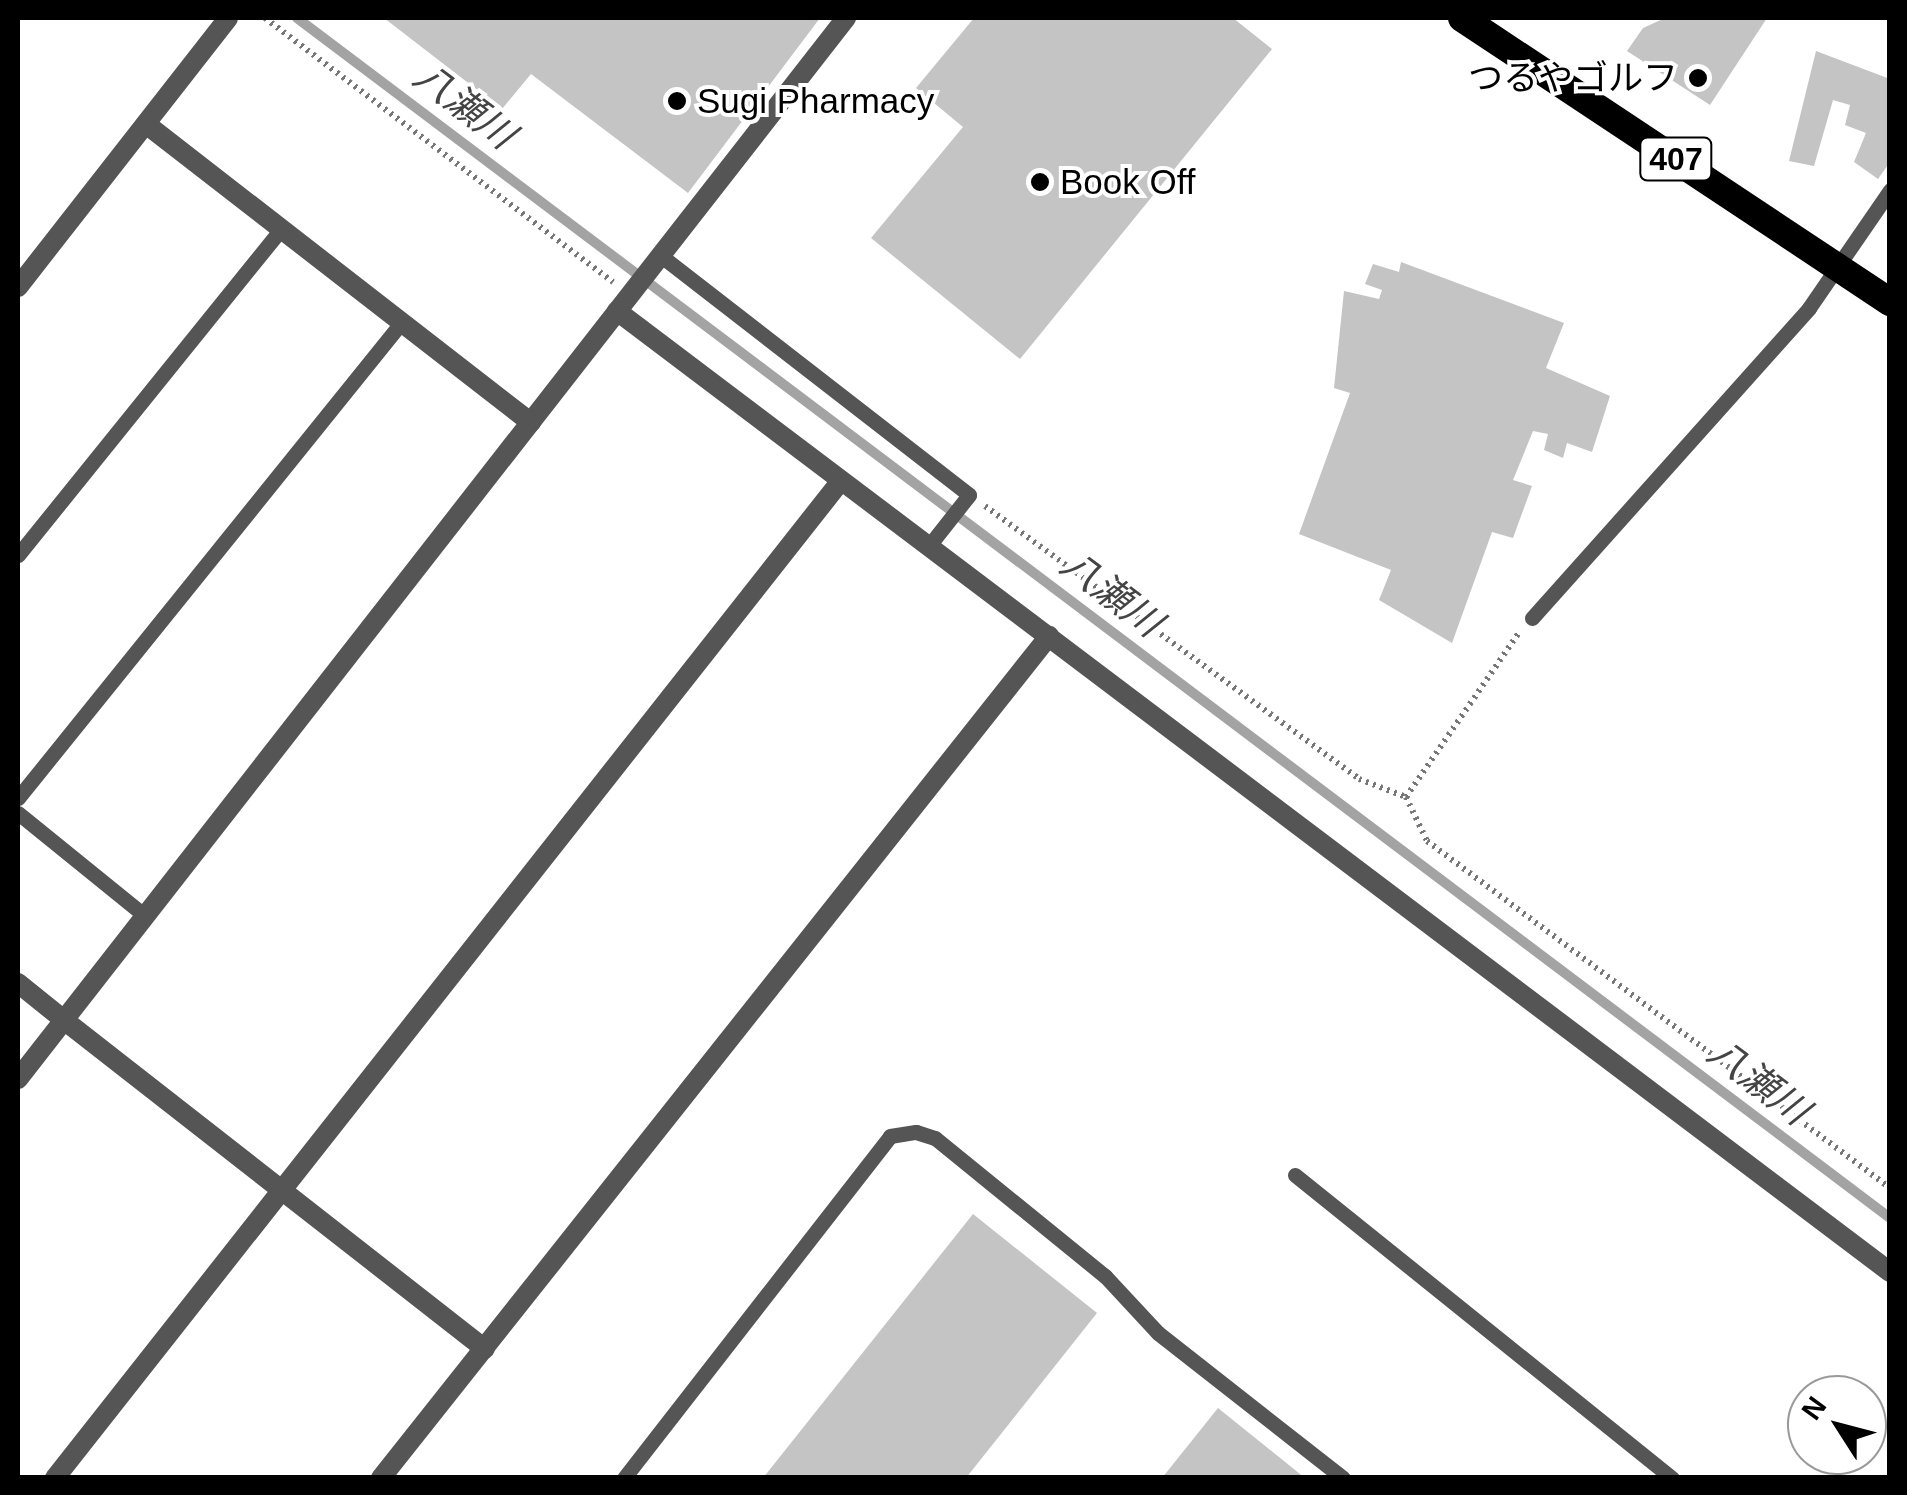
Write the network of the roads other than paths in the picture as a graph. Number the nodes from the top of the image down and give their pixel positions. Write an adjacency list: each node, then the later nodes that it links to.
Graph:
1 (228, 18): 4 (street)
2 (846, 18): 7 (street)
3 (1462, 18): 8 (highway, 407)
4 (146, 124): 6 (street); 9 (street)
5 (1890, 190): 8 (lane)
6 (280, 229): 12 (street); 16 (lane)
7 (656, 262): 10 (street); 15 (lane)
8 (1838, 265): 11 (highway, 407); 17 (lane)
9 (18, 287)
10 (626, 300): 13 (street); 14 (street)
11 (1890, 302)
12 (401, 322): 13 (street); 19 (lane)
13 (531, 423): 21 (street)
14 (840, 482): 15 (street); 26 (street)
15 (928, 547): 18 (street)
16 (18, 555)
17 (1532, 618)
18 (1048, 636): 27 (street); 28 (street)
19 (18, 798)
20 (18, 813): 21 (lane)
21 (145, 916): 23 (street)
22 (18, 983): 23 (street)
23 (64, 1020): 24 (street); 26 (street)
24 (18, 1079)
25 (1294, 1175): 33 (lane)
26 (284, 1186): 28 (street); 29 (street)
27 (1890, 1272)
28 (484, 1349): 30 (street)
29 (54, 1478)
30 (382, 1478)
31 (624, 1478): 32 (lane)
32 (1343, 1478)
33 (1672, 1478)

